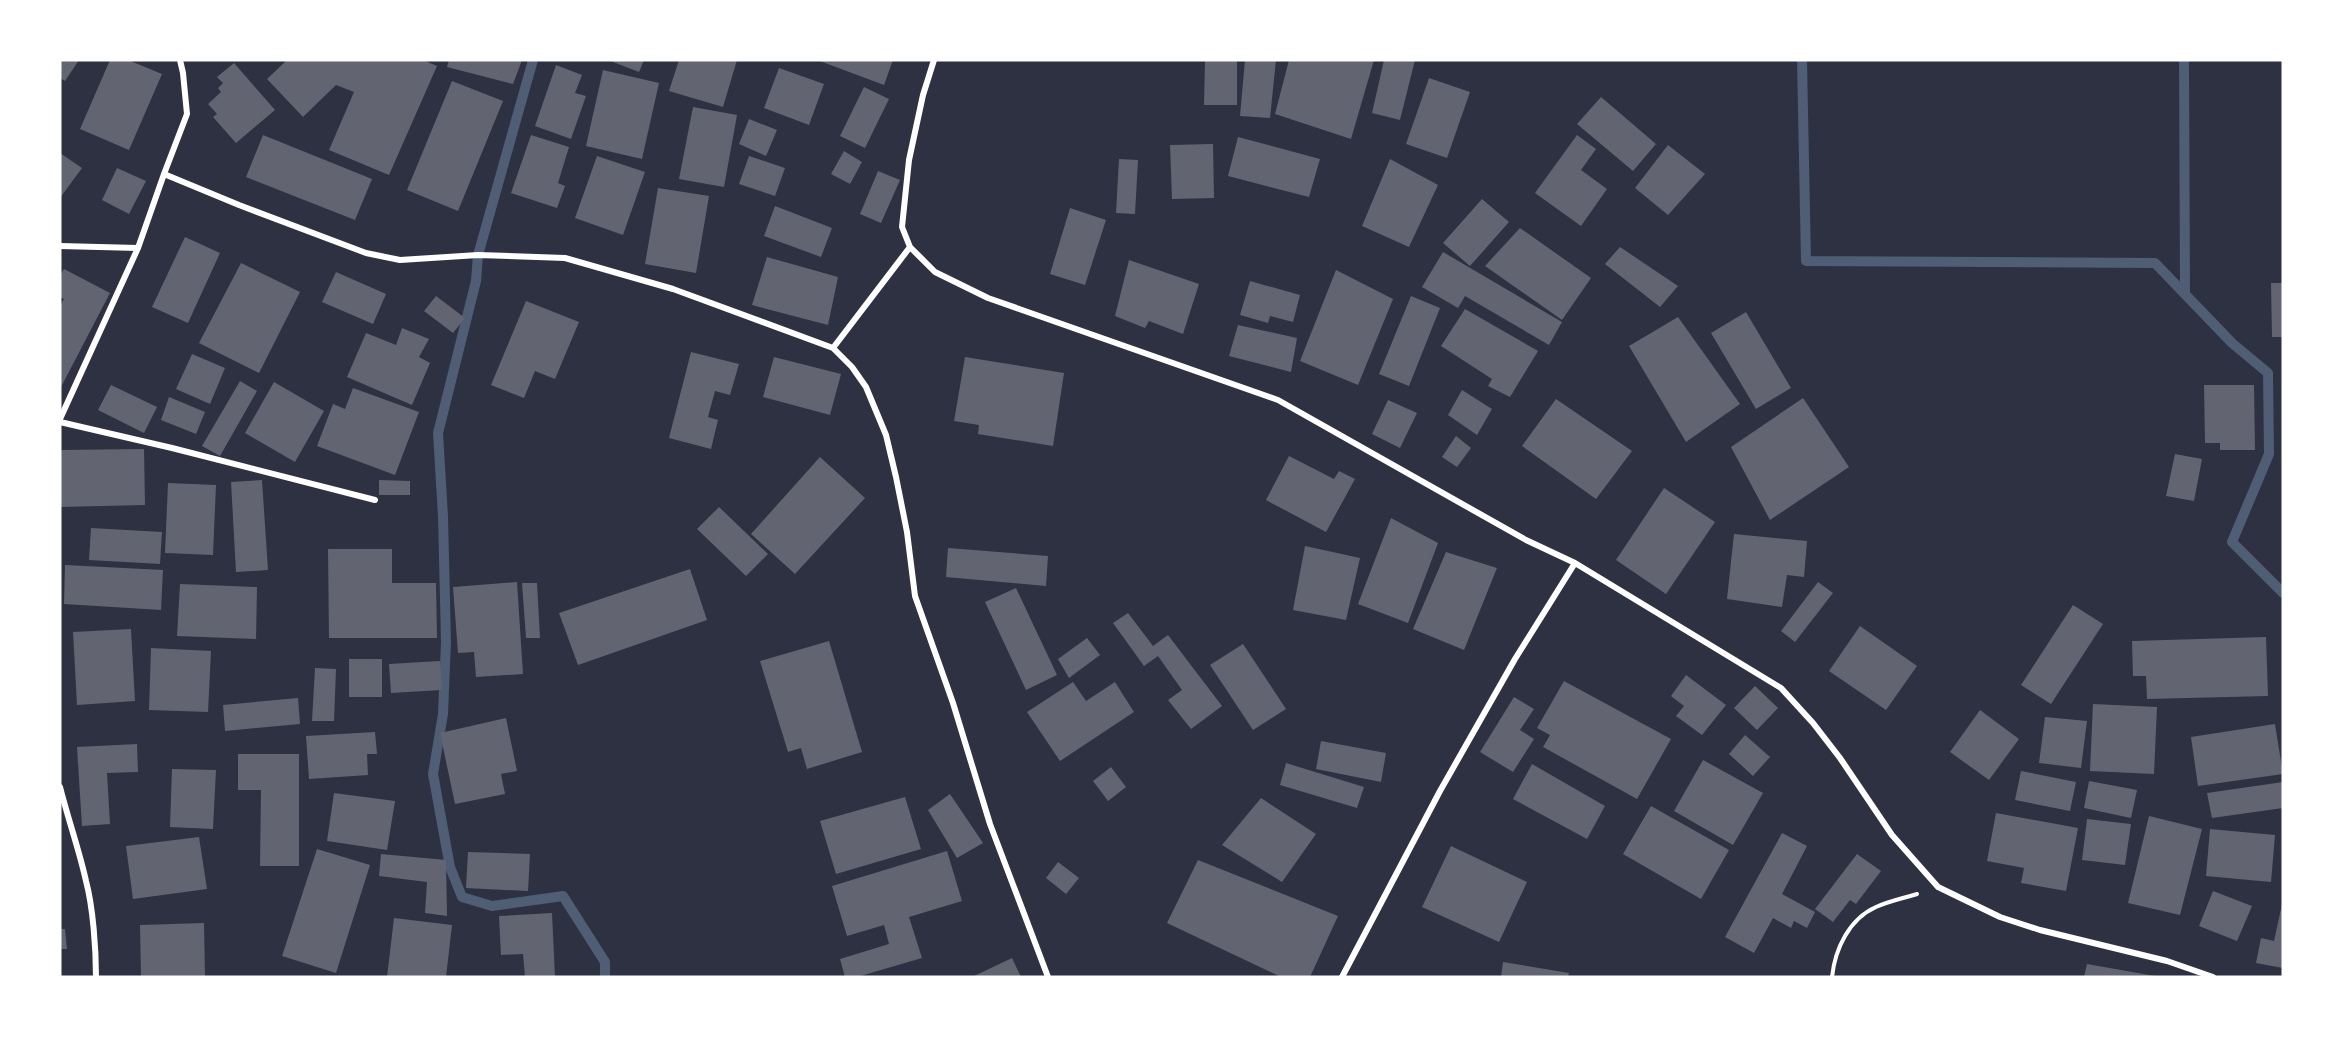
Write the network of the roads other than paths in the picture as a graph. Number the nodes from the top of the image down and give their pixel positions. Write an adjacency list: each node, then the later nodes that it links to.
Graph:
1 (180, 60): 3 (street)
2 (934, 60): 5 (street)
3 (164, 174): 6 (street); 7 (street)
4 (60, 246): 6 (street)
5 (910, 247): 7 (street); 10 (street)
6 (138, 248): 8 (street)
7 (833, 348): 13 (street)
8 (60, 421): 9 (street)
9 (375, 500)
10 (1575, 563): 14 (street); 15 (street)
11 (60, 787): 12 (street)
12 (96, 977)
13 (1048, 977)
14 (1342, 977)
15 (2213, 977)

